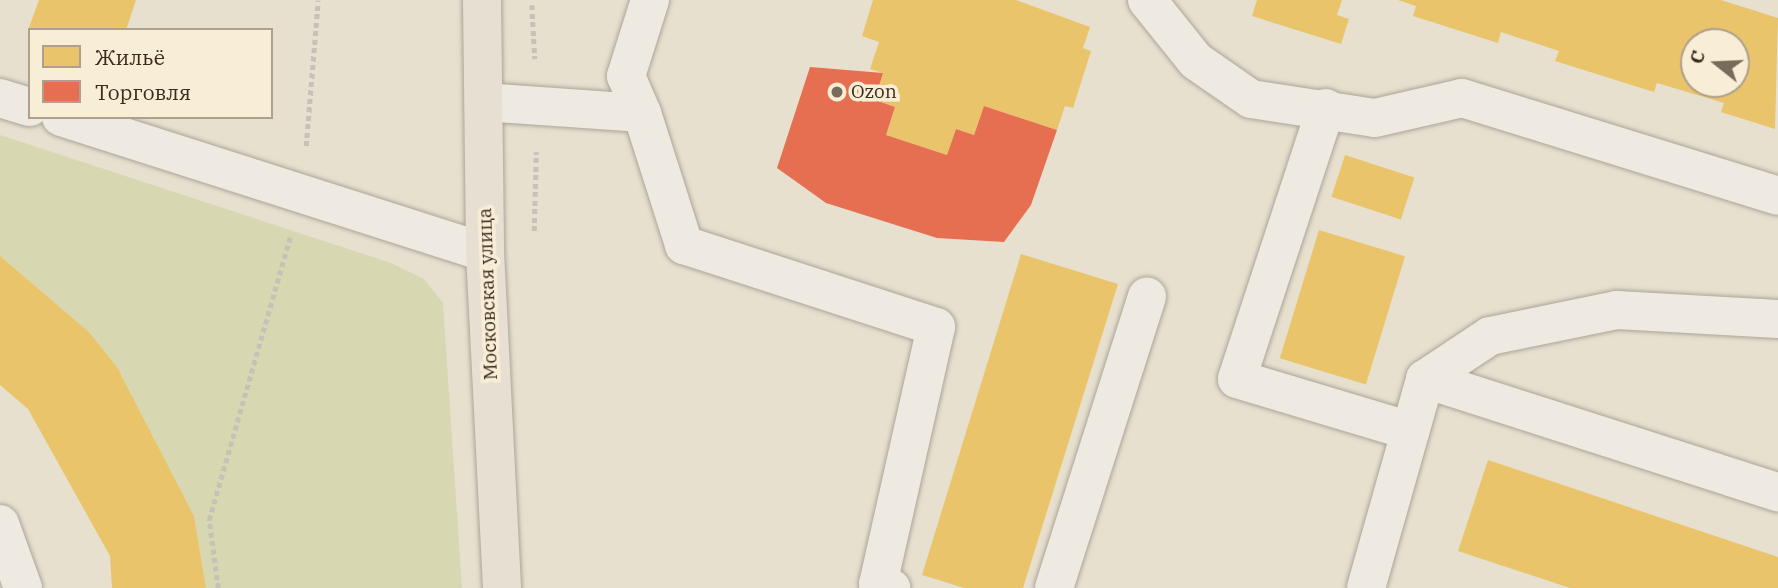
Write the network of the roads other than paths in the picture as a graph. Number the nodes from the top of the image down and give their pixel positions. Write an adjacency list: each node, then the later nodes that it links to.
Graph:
1 (482, 0): 5 (main road, Московская улица)
2 (650, 0): 8 (lane)
3 (1147, 0): 7 (lane)
4 (0, 98): 6 (lane)
5 (484, 102): 8 (lane); 11 (main road, Московская улица)
6 (28, 106)
7 (1326, 108): 10 (lane); 15 (lane)
8 (642, 113): 20 (lane)
9 (67, 119): 11 (lane)
10 (1778, 196)
11 (485, 252): 19 (main road, Московская улица)
12 (1147, 296): 21 (lane)
13 (1778, 319): 14 (lane)
14 (1425, 379): 15 (lane); 16 (lane)
15 (1410, 431): 22 (lane)
16 (1778, 492)
17 (0, 524): 18 (lane)
18 (23, 588)
19 (502, 588)
20 (891, 588)
21 (1054, 588)
22 (1366, 588)

